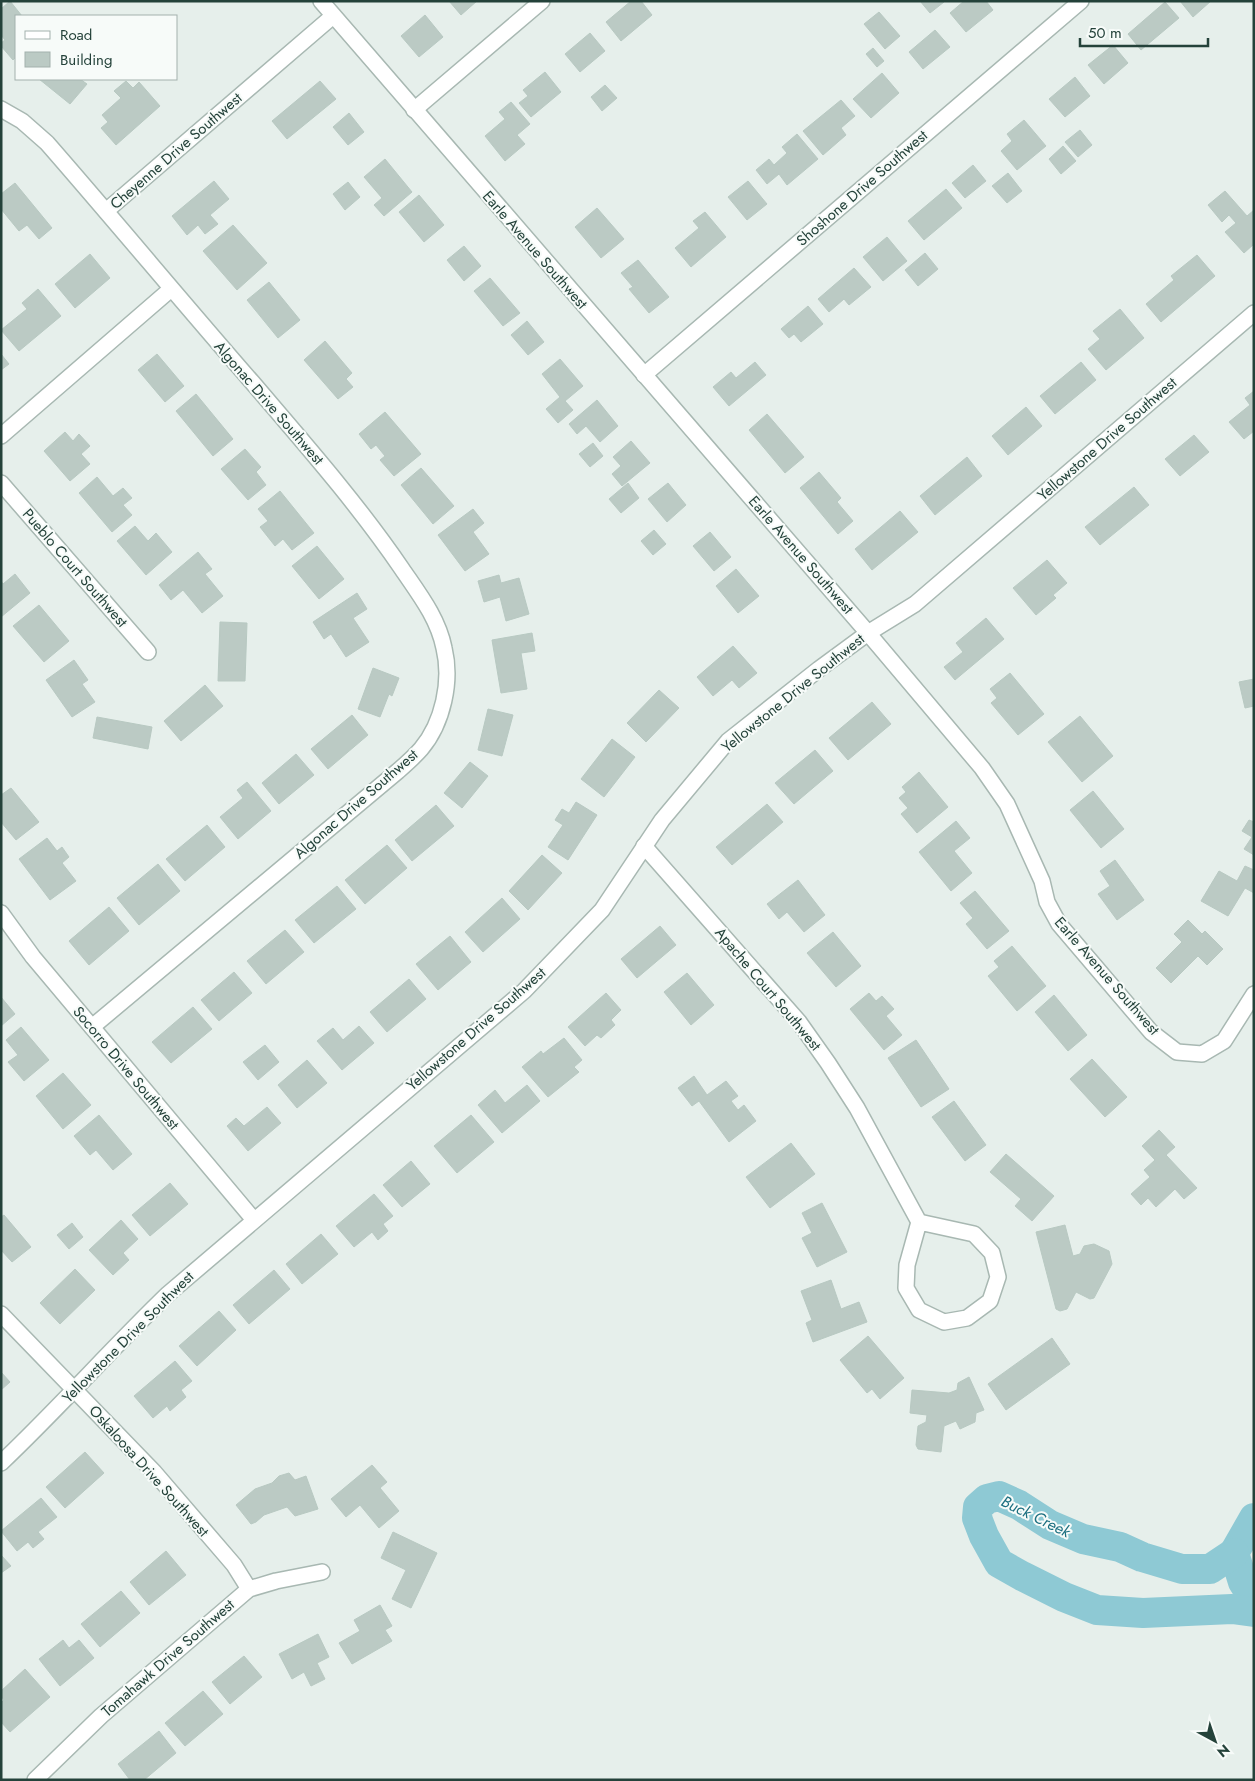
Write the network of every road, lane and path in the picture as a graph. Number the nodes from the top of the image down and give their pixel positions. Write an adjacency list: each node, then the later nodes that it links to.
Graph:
1 (321, 1): 4 (street, Earle Avenue Southwest)
2 (542, 1): 6 (street)
3 (1081, 1): 10 (street, Shoshone Drive Southwest)
4 (333, 16): 6 (street, Earle Avenue Southwest); 7 (street, Cheyenne Drive Southwest)
5 (1, 109): 7 (street)
6 (414, 110): 10 (street, Earle Avenue Southwest)
7 (106, 211): 8 (street, Cheyenne Drive Southwest)
8 (171, 289): 11 (street); 18 (street, Algonac Drive Southwest)
9 (1254, 313): 13 (street, Yellowstone Drive Southwest)
10 (644, 375): 13 (street, Earle Avenue Southwest)
11 (1, 436)
12 (1, 483): 14 (street, Pueblo Court Southwest)
13 (868, 633): 15 (street, Yellowstone Drive Southwest); 17 (street, Earle Avenue Southwest)
14 (148, 652)
15 (644, 846): 19 (street, Yellowstone Drive Southwest); 20 (street, Apache Court Southwest)
16 (1, 913): 18 (street, Socorro Drive Southwest)
17 (1254, 994)
18 (92, 1027): 19 (street, Socorro Drive Southwest)
19 (254, 1220): 22 (street, Yellowstone Drive Southwest)
20 (919, 1222): 20 (street)
21 (1, 1314): 22 (street, Oskaloosa Drive Southwest)
22 (75, 1390): 23 (street, Yellowstone Drive Southwest); 25 (street, Oskaloosa Drive Southwest)
23 (1, 1463)
24 (322, 1572): 25 (street, Tomahawk Drive Southwest)
25 (249, 1590): 26 (street, Tomahawk Drive Southwest)
26 (35, 1780)

